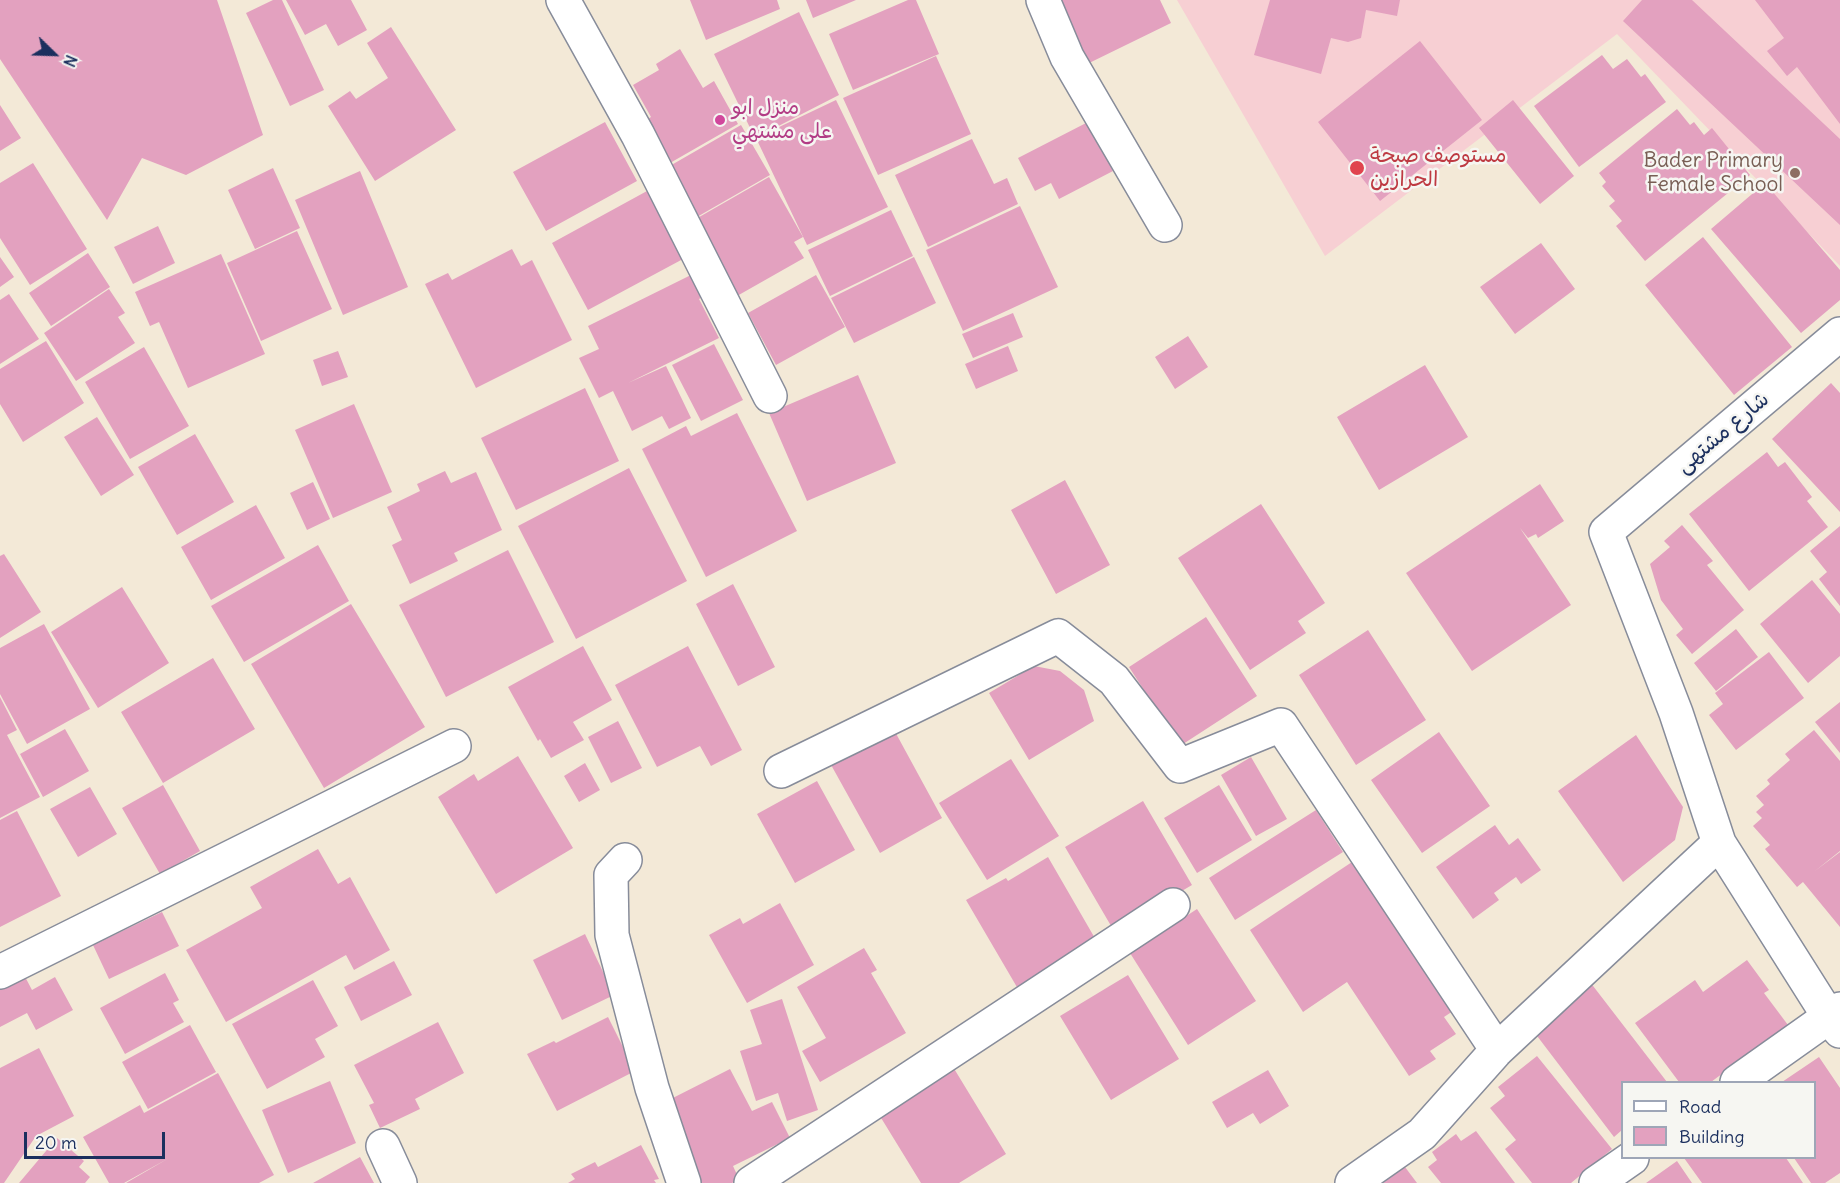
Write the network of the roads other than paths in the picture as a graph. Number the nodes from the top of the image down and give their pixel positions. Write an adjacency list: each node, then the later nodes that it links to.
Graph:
1 (563, 0): 5 (street)
2 (1043, 0): 3 (street)
3 (1165, 225)
4 (1840, 334): 8 (street, شارع مشتهى)
5 (770, 396)
6 (454, 746): 11 (street)
7 (781, 771): 13 (street)
8 (1719, 843): 12 (street); 13 (street)
9 (625, 860): 18 (street)
10 (1173, 905): 19 (street)
11 (0, 972)
12 (1836, 1019): 14 (street)
13 (1497, 1050): 20 (street)
14 (1740, 1081)
15 (383, 1146): 17 (street)
16 (1631, 1159): 21 (street)
17 (400, 1183)
18 (684, 1183)
19 (751, 1183)
20 (1352, 1183)
21 (1596, 1183)

